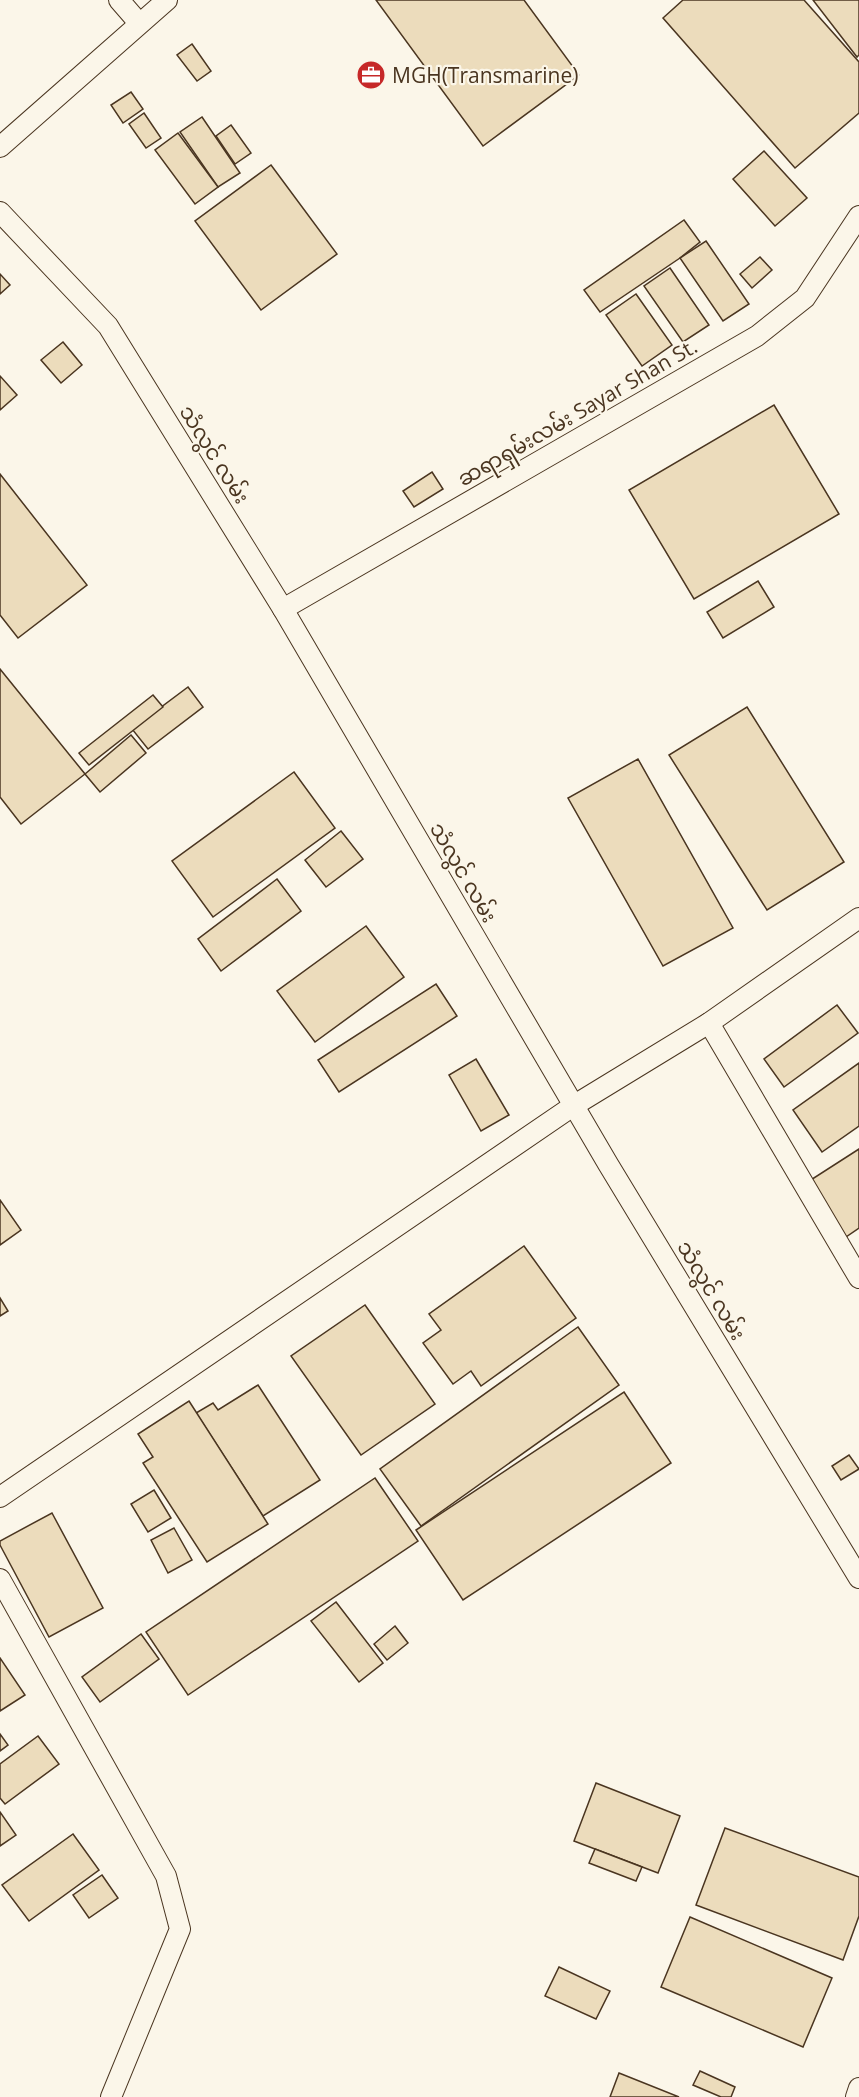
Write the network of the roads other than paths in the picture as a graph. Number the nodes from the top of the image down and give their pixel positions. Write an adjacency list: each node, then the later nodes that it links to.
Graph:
1 (119, 0): 3 (street)
2 (167, 0): 3 (street)
3 (140, 23): 4 (street)
4 (0, 147)
5 (0, 212): 7 (street, သံလွင် လမ်း)
6 (859, 216): 7 (street, ဆရာရှမ်းလမ်း Sayar Shan St.)
7 (283, 609): 10 (street, သံလွင် လမ်း)
8 (859, 918): 9 (street)
9 (709, 1023): 10 (street); 11 (street)
10 (573, 1106): 12 (street); 13 (street, သံလွင် လမ်း)
11 (859, 1278)
12 (0, 1497)
13 (859, 1578)
14 (0, 1579): 16 (street)
15 (859, 2088): 17 (street)
16 (111, 2097)
17 (856, 2097)

